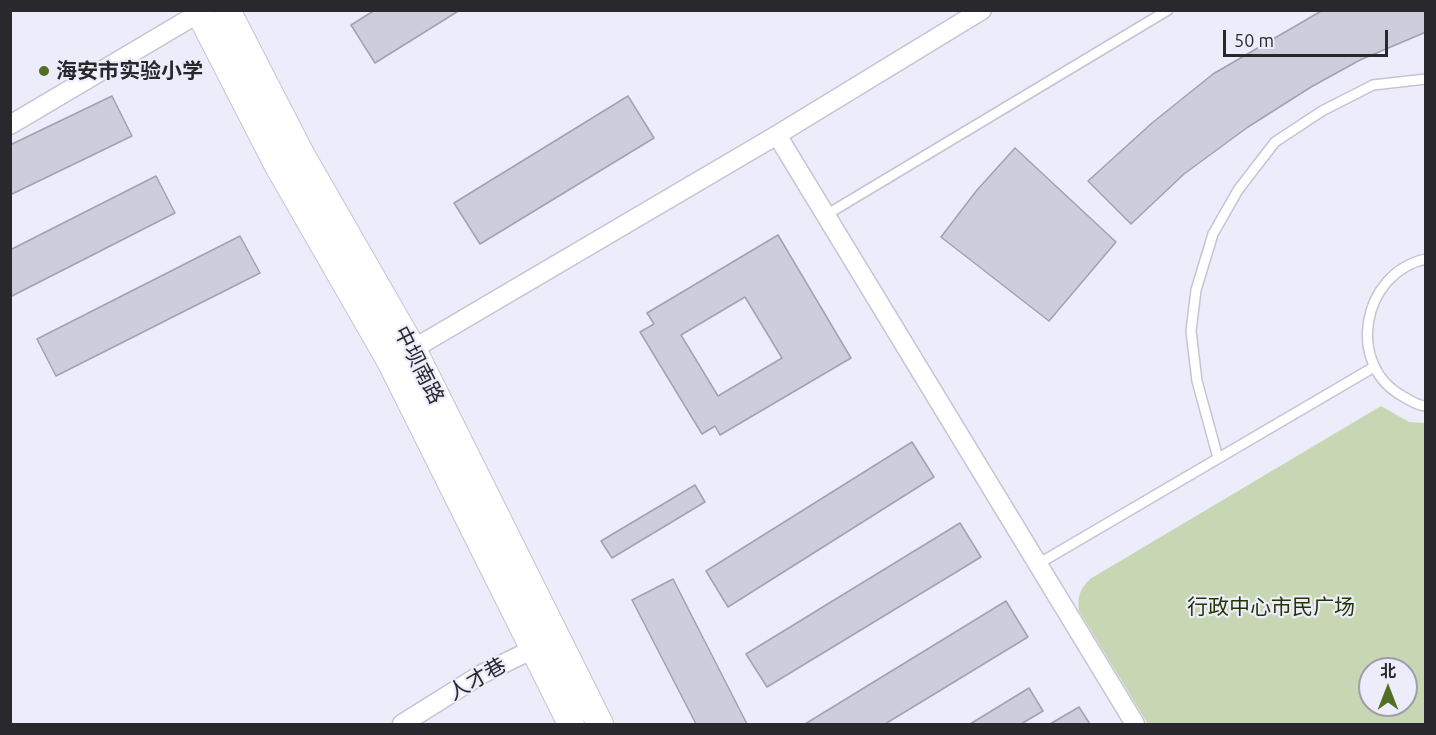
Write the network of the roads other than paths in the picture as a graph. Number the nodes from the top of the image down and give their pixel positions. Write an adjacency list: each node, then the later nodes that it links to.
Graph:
1 (227, 10): 8 (main road, 中坝南路)
2 (982, 10): 7 (street)
3 (1168, 10): 9 (lane)
4 (195, 12): 6 (street); 8 (street); 18 (main road, 中坝南路)
5 (1425, 79): 14 (lane)
6 (10, 125)
7 (777, 135): 9 (street); 11 (street)
8 (301, 154): 11 (main road, 中坝南路)
9 (826, 214): 15 (street)
10 (1425, 259): 12 (lane)
11 (413, 349): 16 (main road, 中坝南路)
12 (1374, 367): 13 (lane); 14 (lane)
13 (1425, 406)
14 (1218, 458): 15 (lane)
15 (1038, 564): 20 (street)
16 (556, 638): 17 (street, 人才巷); 19 (main road, 中坝南路)
17 (402, 724)
18 (571, 724)
19 (600, 724)
20 (1135, 724)

